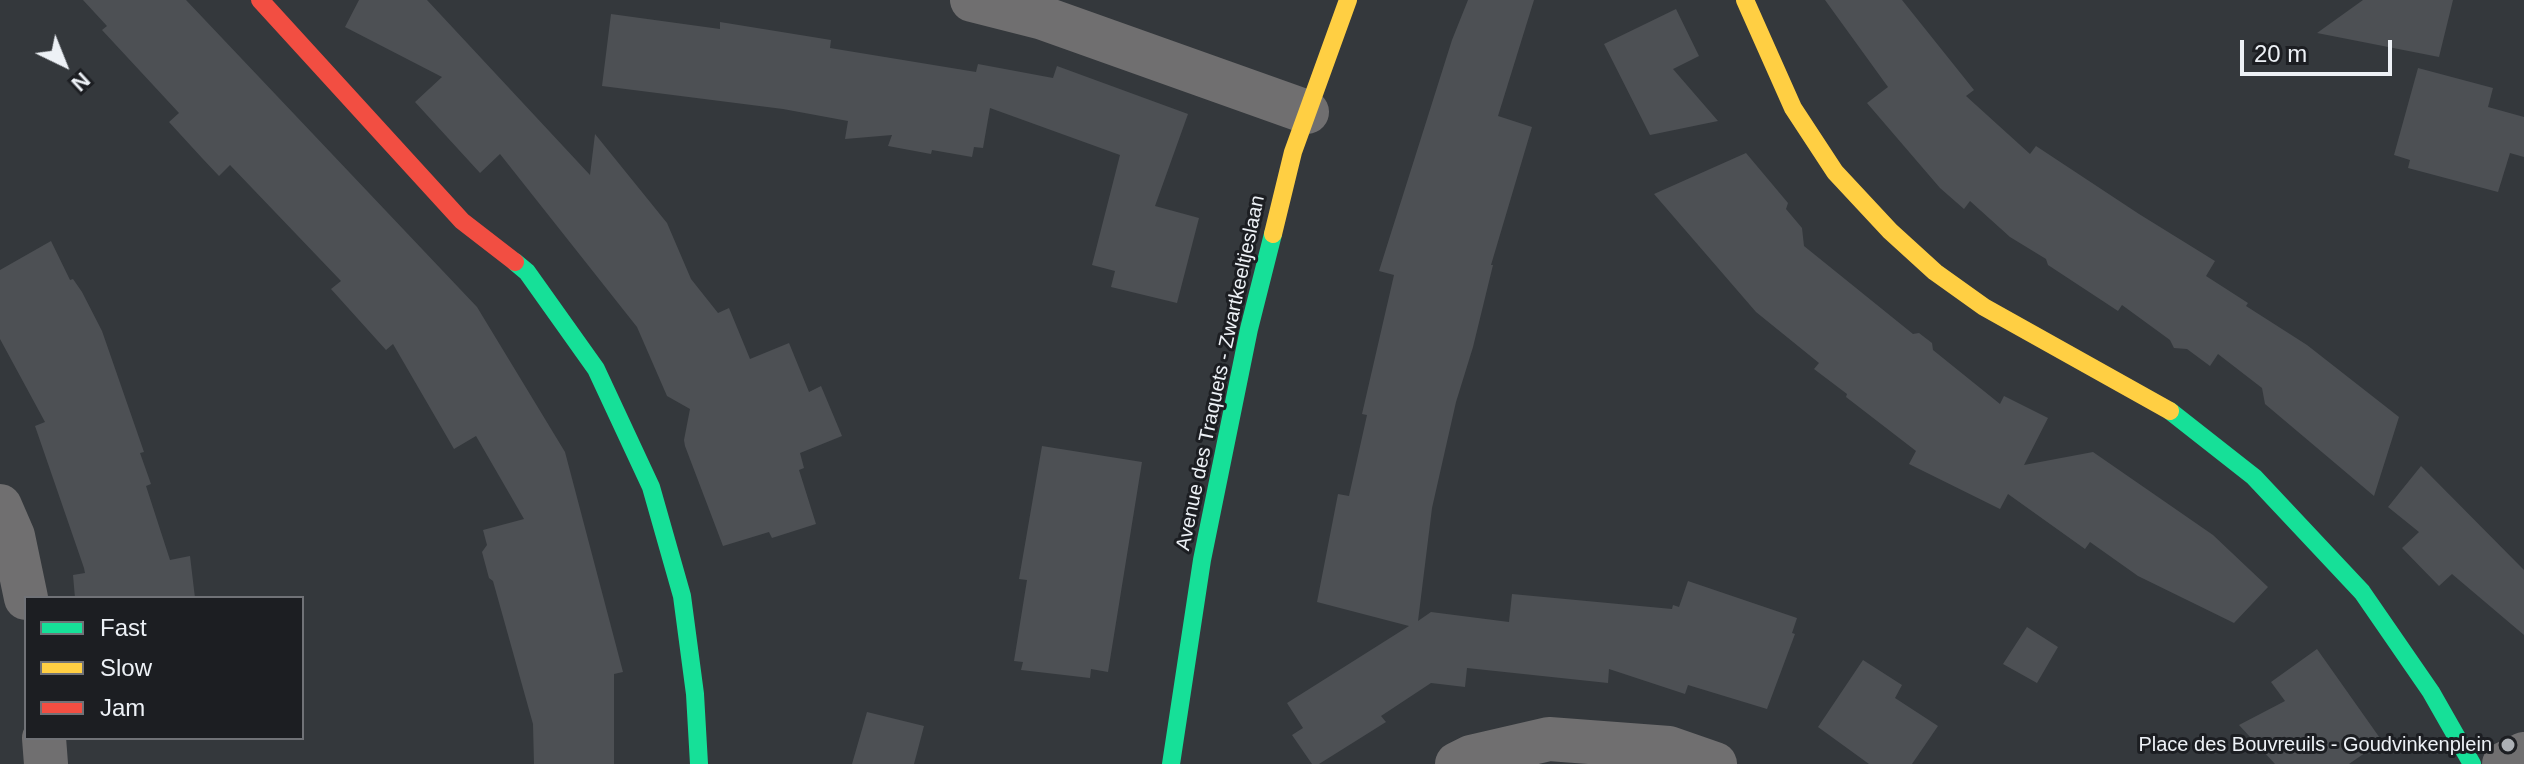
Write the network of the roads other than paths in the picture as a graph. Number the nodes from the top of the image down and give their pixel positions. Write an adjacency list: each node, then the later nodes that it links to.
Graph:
1 (260, 0): 11 (street)
2 (972, 0): 5 (street)
3 (1348, 0): 5 (street, Avenue des Traquets - Zwartkeeltjeslaan)
4 (1745, 0): 15 (street)
5 (1307, 112): 12 (street, Avenue des Traquets - Zwartkeeltjeslaan)
6 (0, 506): 7 (street)
7 (26, 596)
8 (44, 740): 10 (street)
9 (2524, 754): 16 (street)
10 (46, 764)
11 (699, 764)
12 (1171, 764)
13 (1457, 764): 14 (street)
14 (1715, 764)
15 (2472, 764)
16 (2504, 764)

